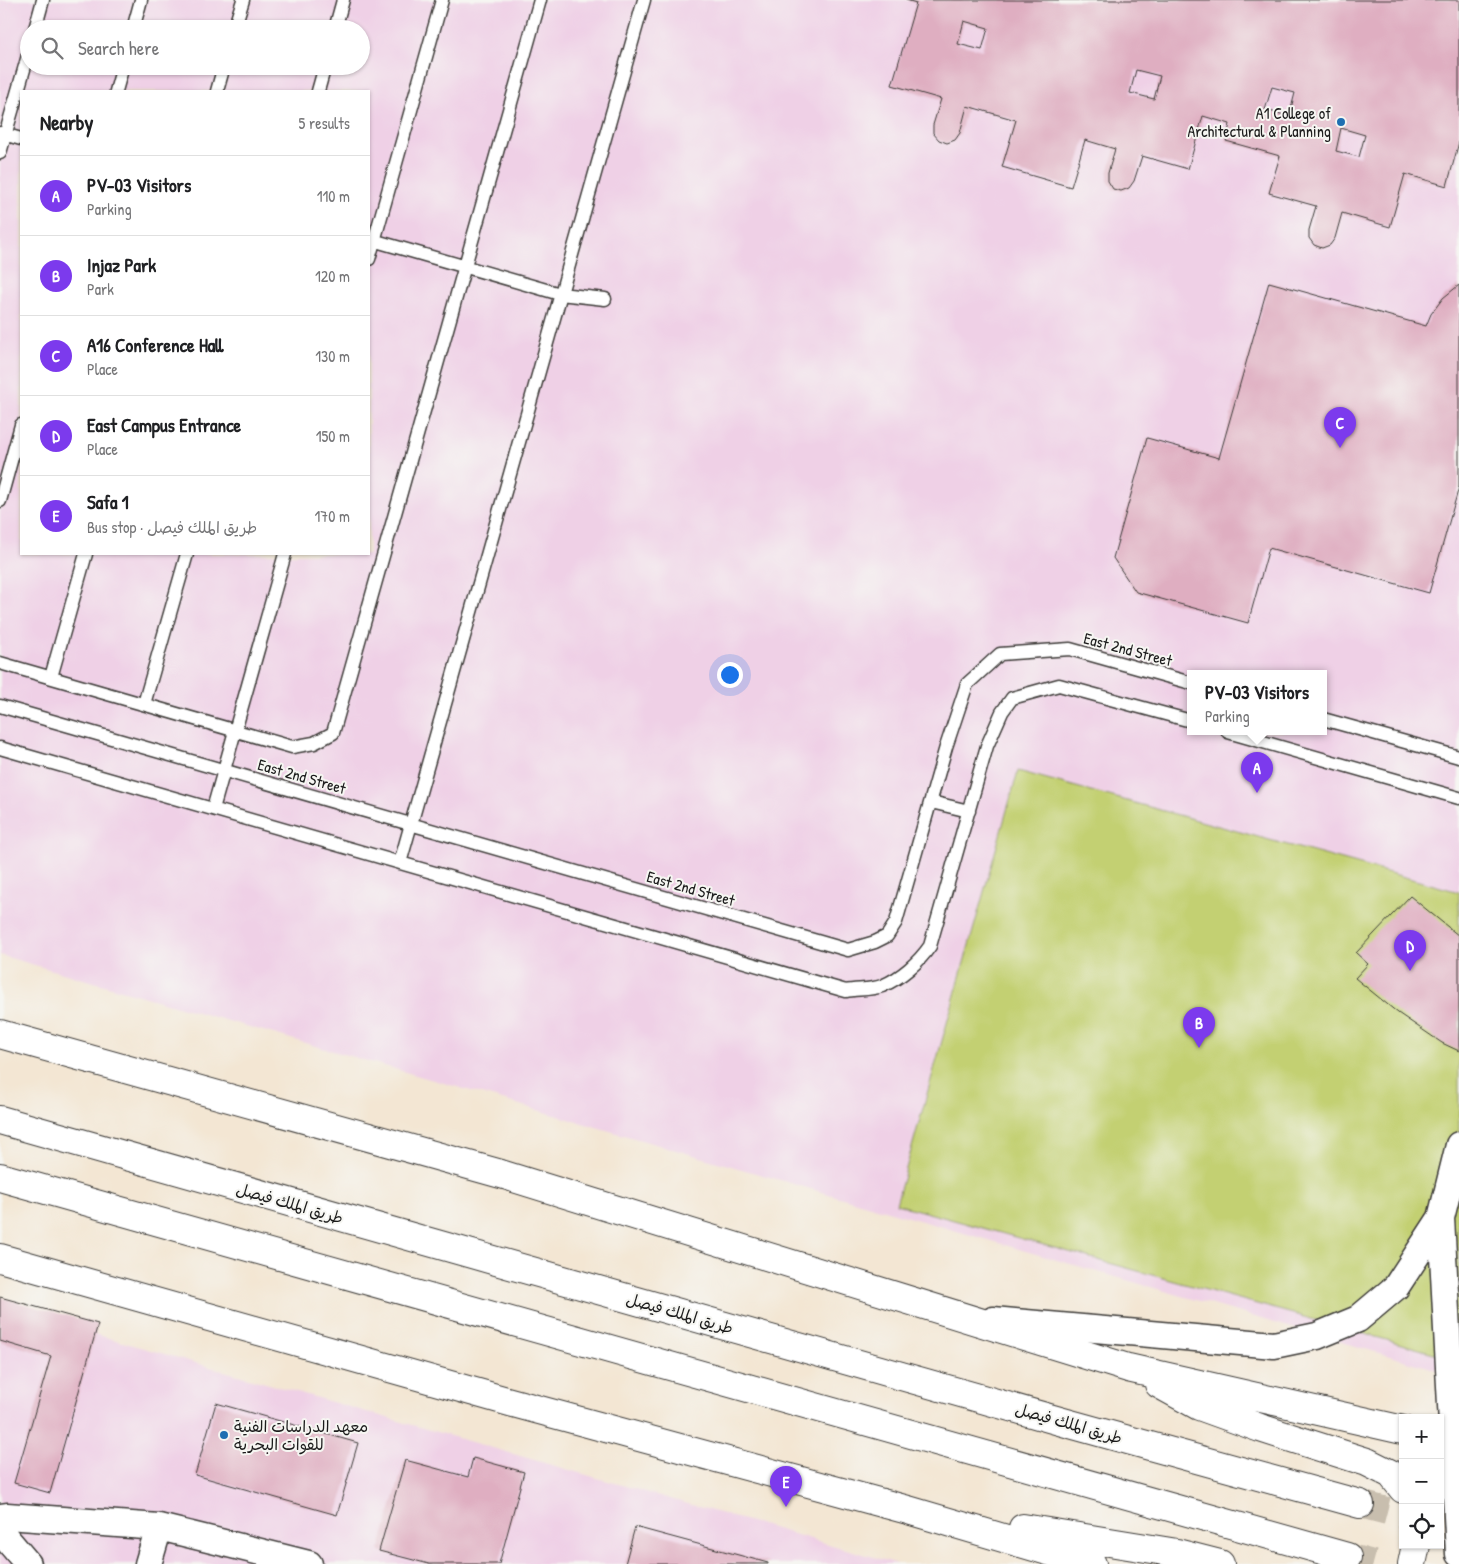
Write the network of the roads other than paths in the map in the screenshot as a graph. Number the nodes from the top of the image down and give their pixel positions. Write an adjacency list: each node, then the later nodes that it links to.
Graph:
1 (43, 0): 8 (lane)
2 (142, 0): 9 (lane)
3 (242, 0): 10 (lane)
4 (343, 0): 11 (lane)
5 (442, 0): 22 (lane)
6 (540, 0): 23 (lane)
7 (644, 0): 24 (lane)
8 (37, 20)
9 (136, 20)
10 (236, 20)
11 (337, 20)
12 (22, 75): 19 (lane)
13 (120, 75): 16 (lane)
14 (221, 75): 17 (lane)
15 (322, 75): 18 (lane)
16 (116, 90)
17 (217, 90)
18 (318, 90)
19 (3, 134): 20 (lane); 21 (lane)
20 (20, 139)
21 (0, 153)
22 (371, 240): 23 (lane)
23 (465, 266): 24 (lane); 38 (lane)
24 (560, 294): 25 (lane); 47 (lane)
25 (605, 298)
26 (20, 430): 27 (lane)
27 (0, 501)
28 (86, 555): 32 (lane)
29 (187, 555): 34 (lane)
30 (285, 555): 38 (lane)
31 (0, 663): 32 (lane)
32 (51, 677): 34 (lane)
33 (1187, 682): 44 (lane, East 2nd Street)
34 (144, 704): 38 (lane)
35 (0, 706): 42 (lane, East 2nd Street)
36 (1187, 720): 46 (lane)
37 (1327, 720): 41 (lane)
38 (235, 731): 42 (lane)
39 (1238, 735): 43 (lane)
40 (0, 748): 45 (lane)
41 (1459, 757)
42 (224, 771): 45 (lane); 47 (lane, East 2nd Street)
43 (1459, 798)
44 (931, 802): 46 (lane); 47 (lane, East 2nd Street)
45 (213, 809): 48 (lane)
46 (969, 811): 48 (lane)
47 (411, 824): 48 (lane)
48 (400, 863)
49 (0, 1034): 55 (main road)
50 (0, 1120): 60 (main road, طريق الملك فيصل)
51 (1459, 1145): 53 (street)
52 (0, 1177): 67 (main road)
53 (1441, 1218): 55 (street); 58 (street)
54 (0, 1258): 61 (main road)
55 (965, 1317): 56 (main road)
56 (1128, 1368): 57 (main road); 59 (main road)
57 (1399, 1429)
58 (1451, 1442): 66 (street)
59 (1399, 1484)
60 (1360, 1504)
61 (908, 1510): 71 (main road); 72 (main road)
62 (0, 1517): 63 (street)
63 (159, 1527): 69 (street); 70 (street)
64 (0, 1531): 68 (street)
65 (1415, 1549): 73 (main road)
66 (1459, 1554)
67 (1348, 1557)
68 (28, 1564)
69 (148, 1564)
70 (310, 1564)
71 (1092, 1564)
72 (1220, 1564)
73 (1412, 1564)

